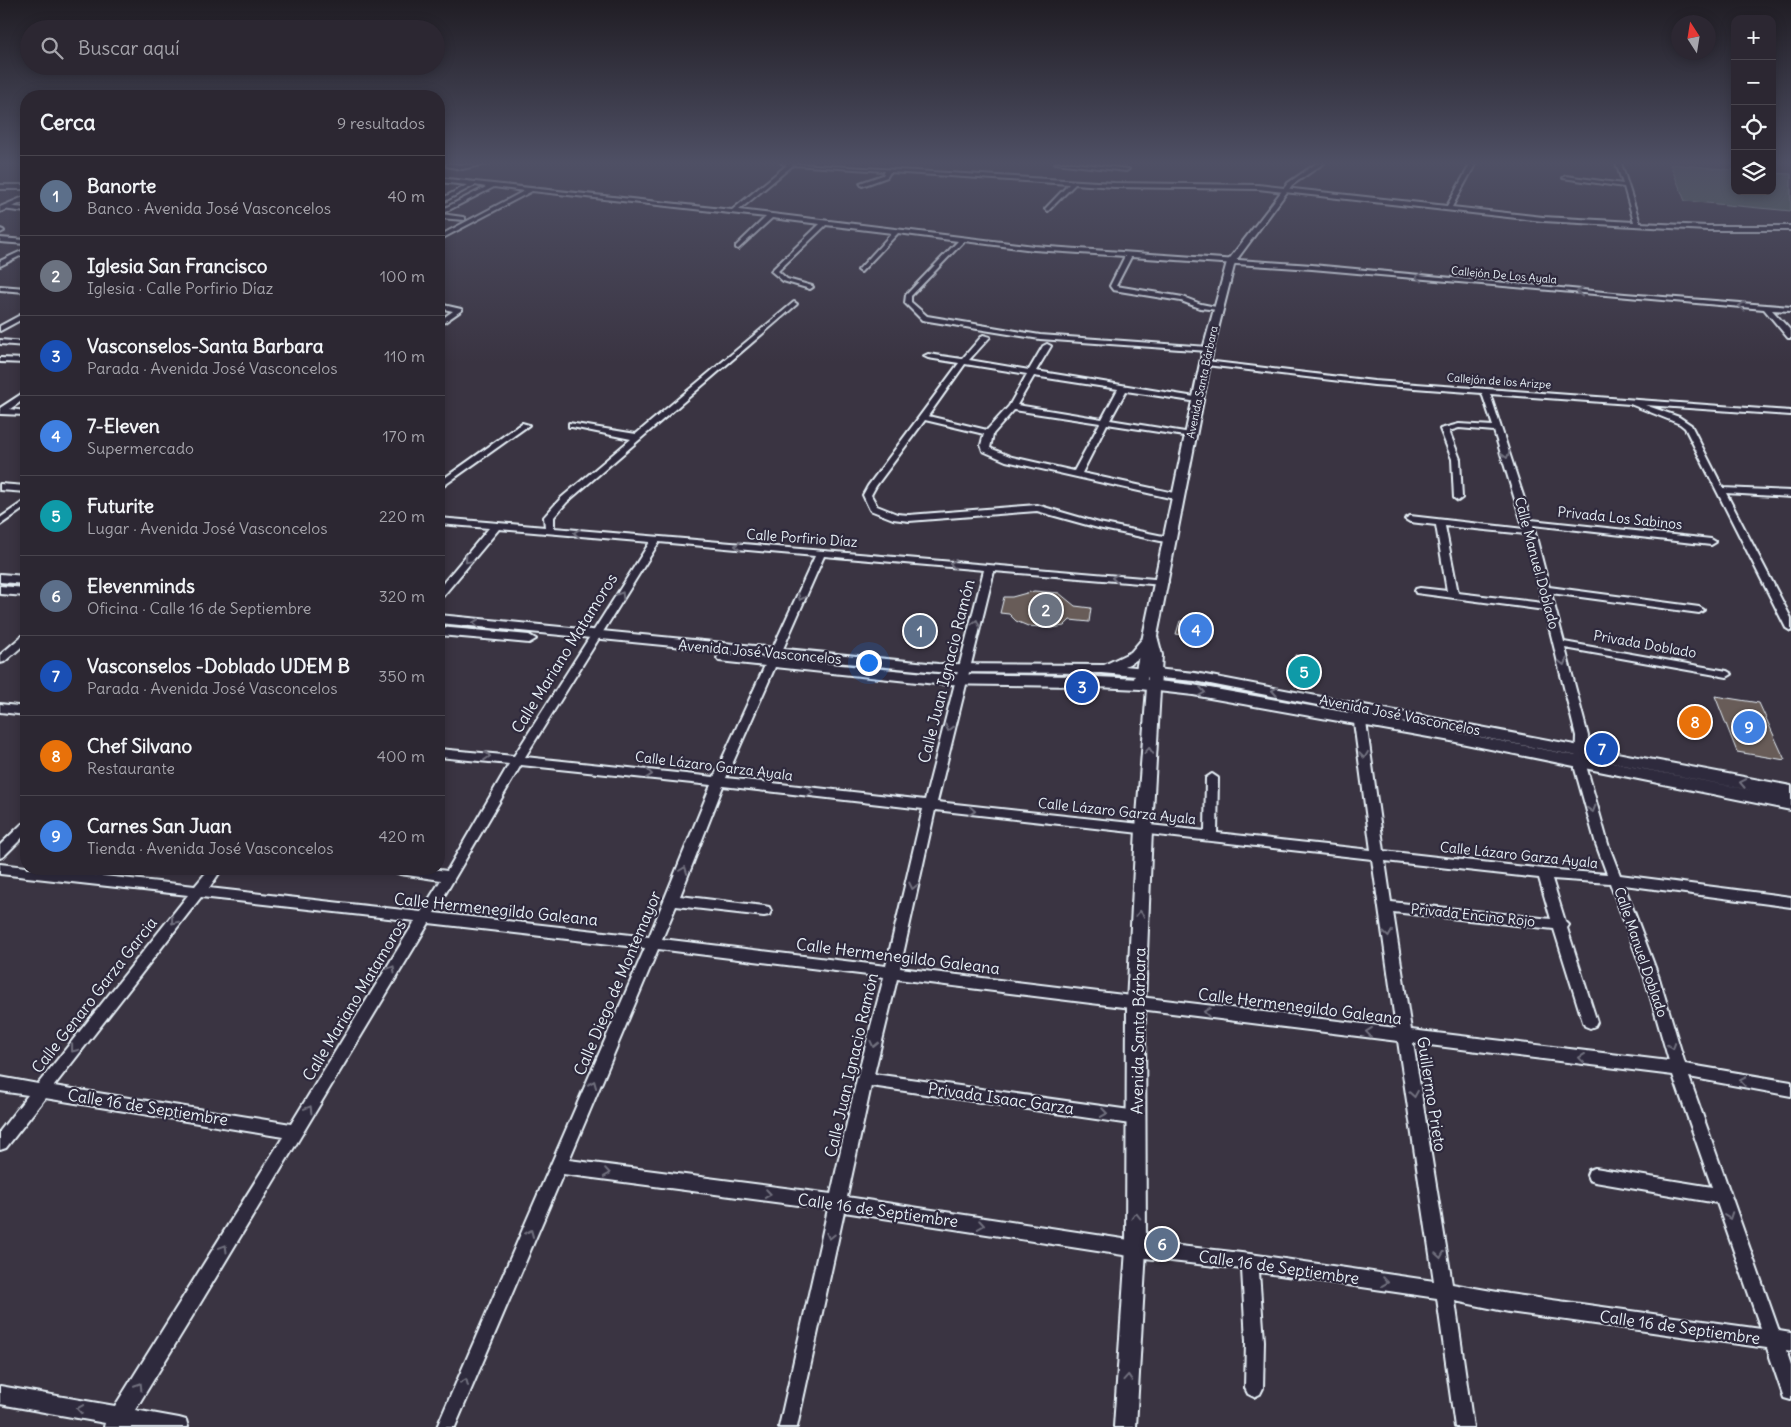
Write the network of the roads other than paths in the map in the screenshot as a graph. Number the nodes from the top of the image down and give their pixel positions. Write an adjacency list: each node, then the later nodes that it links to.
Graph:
1 (757, 230): 9 (street)
2 (816, 230): 15 (street)
3 (886, 230): 5 (street, Callejón De Los Ayala)
4 (1256, 230): 12 (street, Avenida Santa Bárbara)
5 (897, 231): 7 (street, Callejón De Los Ayala); 14 (street)
6 (0, 240): 8 (street)
7 (962, 240): 11 (street, Callejón De Los Ayala); 31 (street)
8 (20, 242)
9 (738, 247)
10 (20, 253): 13 (street)
11 (1129, 255): 12 (street, Callejón De Los Ayala); 20 (street)
12 (1231, 262): 20 (street, Avenida Santa Bárbara); 21 (street, Callejón De Los Ayala, one-way to 12)
13 (0, 264)
14 (861, 270)
15 (810, 287)
16 (0, 288): 17 (street)
17 (20, 290)
18 (794, 304): 54 (street)
19 (445, 307): 24 (street)
20 (1218, 308): 31 (street, Avenida Santa Bárbara)
21 (1767, 308): 22 (street, Callejón De Los Ayala); 26 (street)
22 (1791, 309)
23 (20, 317): 25 (street)
24 (445, 320)
25 (0, 329)
26 (1791, 336)
27 (986, 337): 35 (street)
28 (0, 342): 29 (street)
29 (20, 344)
30 (1047, 346): 37 (street)
31 (1208, 349): 36 (street, Avenida Santa Bárbara)
32 (928, 356): 35 (street)
33 (0, 360): 34 (street)
34 (20, 361)
35 (964, 361): 37 (street); 47 (street)
36 (1206, 363): 39 (street, Callejón de los Arizpe); 41 (street, Avenida Santa Bárbara)
37 (1032, 373): 38 (street); 43 (street)
38 (1123, 388): 41 (street); 48 (street)
39 (1486, 392): 42 (street, Callejón de los Arizpe); 51 (street, Calle Manuel Doblado)
40 (20, 399): 44 (street)
41 (1198, 400): 53 (street, Avenida Santa Bárbara)
42 (1629, 400): 46 (street, Callejón de los Arizpe); 59 (street)
43 (1012, 407): 48 (street); 52 (street)
44 (1, 411): 45 (street)
45 (20, 413)
46 (1791, 413)
47 (922, 417): 52 (street); 72 (street)
48 (1104, 422): 53 (street); 55 (street)
49 (526, 424): 56 (street)
50 (572, 425): 54 (street)
51 (1498, 429): 62 (street); 69 (street, Calle Manuel Doblado, one-way to 69)
52 (989, 433): 55 (street)
53 (1191, 435): 61 (street, Avenida Santa Bárbara)
54 (636, 438): 70 (street)
55 (1076, 473): 61 (street)
56 (445, 482)
57 (0, 487): 58 (street)
58 (20, 489)
59 (1720, 490): 60 (street); 88 (street)
60 (1791, 494)
61 (1179, 497): 72 (street, Avenida Santa Bárbara)
62 (1458, 498)
63 (20, 507): 65 (street)
64 (1410, 519): 66 (street, Privada Los Sabinos)
65 (0, 522)
66 (1440, 522): 69 (street, Privada Los Sabinos); 84 (street)
67 (445, 523): 68 (street, Calle Porfirio Díaz)
68 (496, 526): 70 (street, Calle Porfirio Díaz); 79 (street, one-way to 79)
69 (1528, 527): 73 (street, Privada Los Sabinos); 80 (street, Calle Manuel Doblado)
70 (550, 531): 71 (street, Calle Porfirio Díaz, one-way to 70)
71 (656, 540): 74 (street, Calle Porfirio Díaz, one-way to 71); 91 (street, Calle Mariano Matamoros, one-way to 71)
72 (1170, 540): 78 (street, Avenida Santa Bárbara)
73 (1711, 542)
74 (821, 553): 75 (street, Calle Porfirio Díaz, one-way to 74); 94 (street, Calle Diego de Montemayor, one-way to 94)
75 (990, 567): 78 (street, Calle Porfirio Díaz, one-way to 75); 98 (street, Calle Juan Ignacio Ramón, one-way to 75)
76 (0, 578): 77 (main road)
77 (20, 580)
78 (1163, 582): 90 (street, Avenida Santa Bárbara)
79 (445, 587)
80 (1544, 589): 85 (street, Calle Manuel Doblado); 86 (street)
81 (0, 590): 83 (main road)
82 (1420, 591): 84 (street)
83 (20, 592)
84 (1453, 595): 85 (street)
85 (1548, 607): 93 (street, Calle Manuel Doblado)
86 (1699, 610)
87 (445, 620): 91 (main road, Avenida José Vasconcelos, one-way to 87)
88 (1791, 628)
89 (445, 631): 91 (main road, Avenida José Vasconcelos)
90 (1149, 639): 96 (main road); 99 (street, Avenida Santa Bárbara)
91 (591, 640): 94 (main road, Avenida José Vasconcelos); 105 (street, Calle Mariano Matamoros)
92 (20, 643): 95 (street)
93 (1559, 644): 97 (street, Privada Doblado); 104 (street, Calle Manuel Doblado, one-way to 104)
94 (772, 658): 98 (main road, Avenida José Vasconcelos); 107 (street, Calle Diego de Montemayor)
95 (0, 660)
96 (1101, 670): 98 (main road, Avenida José Vasconcelos); 99 (main road, Avenida José Vasconcelos)
97 (1726, 674)
98 (962, 675): 99 (main road, Avenida José Vasconcelos); 110 (street, Calle Juan Ignacio Ramón, one-way to 110)
99 (1148, 678): 102 (main road, Avenida José Vasconcelos); 111 (street, Avenida Santa Bárbara, one-way to 99)
100 (0, 708): 101 (street)
101 (20, 710)
102 (1358, 713): 104 (main road, Avenida José Vasconcelos); 115 (street, Guillermo Prieto, one-way to 115)
103 (445, 753): 105 (street, Calle Lázaro Garza Ayala, one-way to 105)
104 (1581, 756): 108 (main road, Avenida José Vasconcelos, one-way to 104); 109 (main road, Avenida José Vasconcelos); 123 (street, Calle Manuel Doblado, one-way to 123)
105 (518, 759): 107 (street, Calle Lázaro Garza Ayala, one-way to 107); 122 (street, Calle Mariano Matamoros)
106 (1212, 778): 113 (street)
107 (718, 782): 110 (street, Calle Lázaro Garza Ayala, one-way to 110); 125 (street, Calle Diego de Montemayor, one-way to 107)
108 (1791, 792)
109 (1791, 804)
110 (930, 806): 111 (street, Calle Lázaro Garza Ayala, one-way to 111); 132 (street, Calle Juan Ignacio Ramón, one-way to 132)
111 (1144, 829): 113 (street, Calle Lázaro Garza Ayala); 133 (street, Avenida Santa Bárbara, one-way to 111)
112 (20, 833): 114 (street)
113 (1211, 836): 115 (street, Calle Lázaro Garza Ayala)
114 (0, 853)
115 (1378, 855): 118 (street, Calle Lázaro Garza Ayala); 127 (street, Guillermo Prieto)
116 (0, 869): 117 (street, Calle Hermenegildo Galeana)
117 (20, 871)
118 (1544, 874): 123 (street, Calle Lázaro Garza Ayala); 130 (street)
119 (49, 875): 124 (street, Calle Hermenegildo Galeana)
120 (211, 875): 124 (street, Calle Genaro Garza Garcia)
121 (443, 875): 122 (street)
122 (450, 876): 129 (street, Calle Mariano Matamoros)
123 (1616, 880): 126 (street, Calle Lázaro Garza Ayala); 136 (street, Calle Manuel Doblado, one-way to 136)
124 (196, 893): 129 (street, Calle Hermenegildo Galeana); 140 (street, Calle Genaro Garza Garcia, one-way to 140)
125 (672, 900): 128 (street); 131 (street, Calle Diego de Montemayor)
126 (1791, 902)
127 (1384, 906): 130 (street, Privada Encino Rojo); 135 (street, Guillermo Prieto, one-way to 135)
128 (764, 911)
129 (423, 919): 131 (street, Calle Hermenegildo Galeana); 142 (street, Calle Mariano Matamoros, one-way to 129)
130 (1562, 925): 134 (street)
131 (652, 943): 132 (street, Calle Hermenegildo Galeana); 144 (street, Calle Diego de Montemayor, one-way to 131)
132 (890, 973): 133 (street, Calle Hermenegildo Galeana); 137 (street, Calle Juan Ignacio Ramón, one-way to 137)
133 (1136, 1003): 135 (street, Calle Hermenegildo Galeana, one-way to 133); 141 (street, Avenida Santa Bárbara)
134 (1590, 1022)
135 (1405, 1037): 136 (street, Calle Hermenegildo Galeana, one-way to 135); 150 (street, Guillermo Prieto, one-way to 150)
136 (1679, 1070): 139 (street, Calle Hermenegildo Galeana, one-way to 136); 146 (street, Calle Manuel Doblado)
137 (865, 1079): 141 (street, Privada Isaac Garza, one-way to 141); 147 (street, Calle Juan Ignacio Ramón)
138 (0, 1084): 140 (street, Calle 16 de Septiembre)
139 (1791, 1089)
140 (42, 1090): 142 (street, Calle 16 de Septiembre); 143 (street, Calle Genaro Garza Garcia)
141 (1137, 1118): 148 (street, Avenida Santa Bárbara, one-way to 141)
142 (295, 1132): 156 (street, Calle Mariano Matamoros, one-way to 142)
143 (0, 1143)
144 (559, 1166): 147 (street, Calle 16 de Septiembre, one-way to 147); 158 (street, Calle Diego de Montemayor, one-way to 144)
145 (1595, 1176): 146 (street)
146 (1722, 1196): 151 (street, Calle Manuel Doblado, one-way to 151)
147 (838, 1203): 148 (street, Calle 16 de Septiembre, one-way to 148); 159 (street, Calle Juan Ignacio Ramón, one-way to 159)
148 (1136, 1249): 149 (street, Calle 16 de Septiembre); 160 (street, Avenida Santa Bárbara, one-way to 148)
149 (1250, 1262): 150 (street, Calle 16 de Septiembre, one-way to 150); 153 (street)
150 (1446, 1291): 151 (street, Calle 16 de Septiembre); 161 (street, Guillermo Prieto)
151 (1774, 1340): 152 (street, Calle 16 de Septiembre); 154 (street, Calle Manuel Doblado)
152 (1791, 1342)
153 (1254, 1388)
154 (1791, 1391)
155 (0, 1396): 156 (street, one-way to 155)
156 (116, 1421): 157 (street)
157 (180, 1427)
158 (446, 1427)
159 (788, 1427)
160 (1125, 1427)
161 (1464, 1427)

